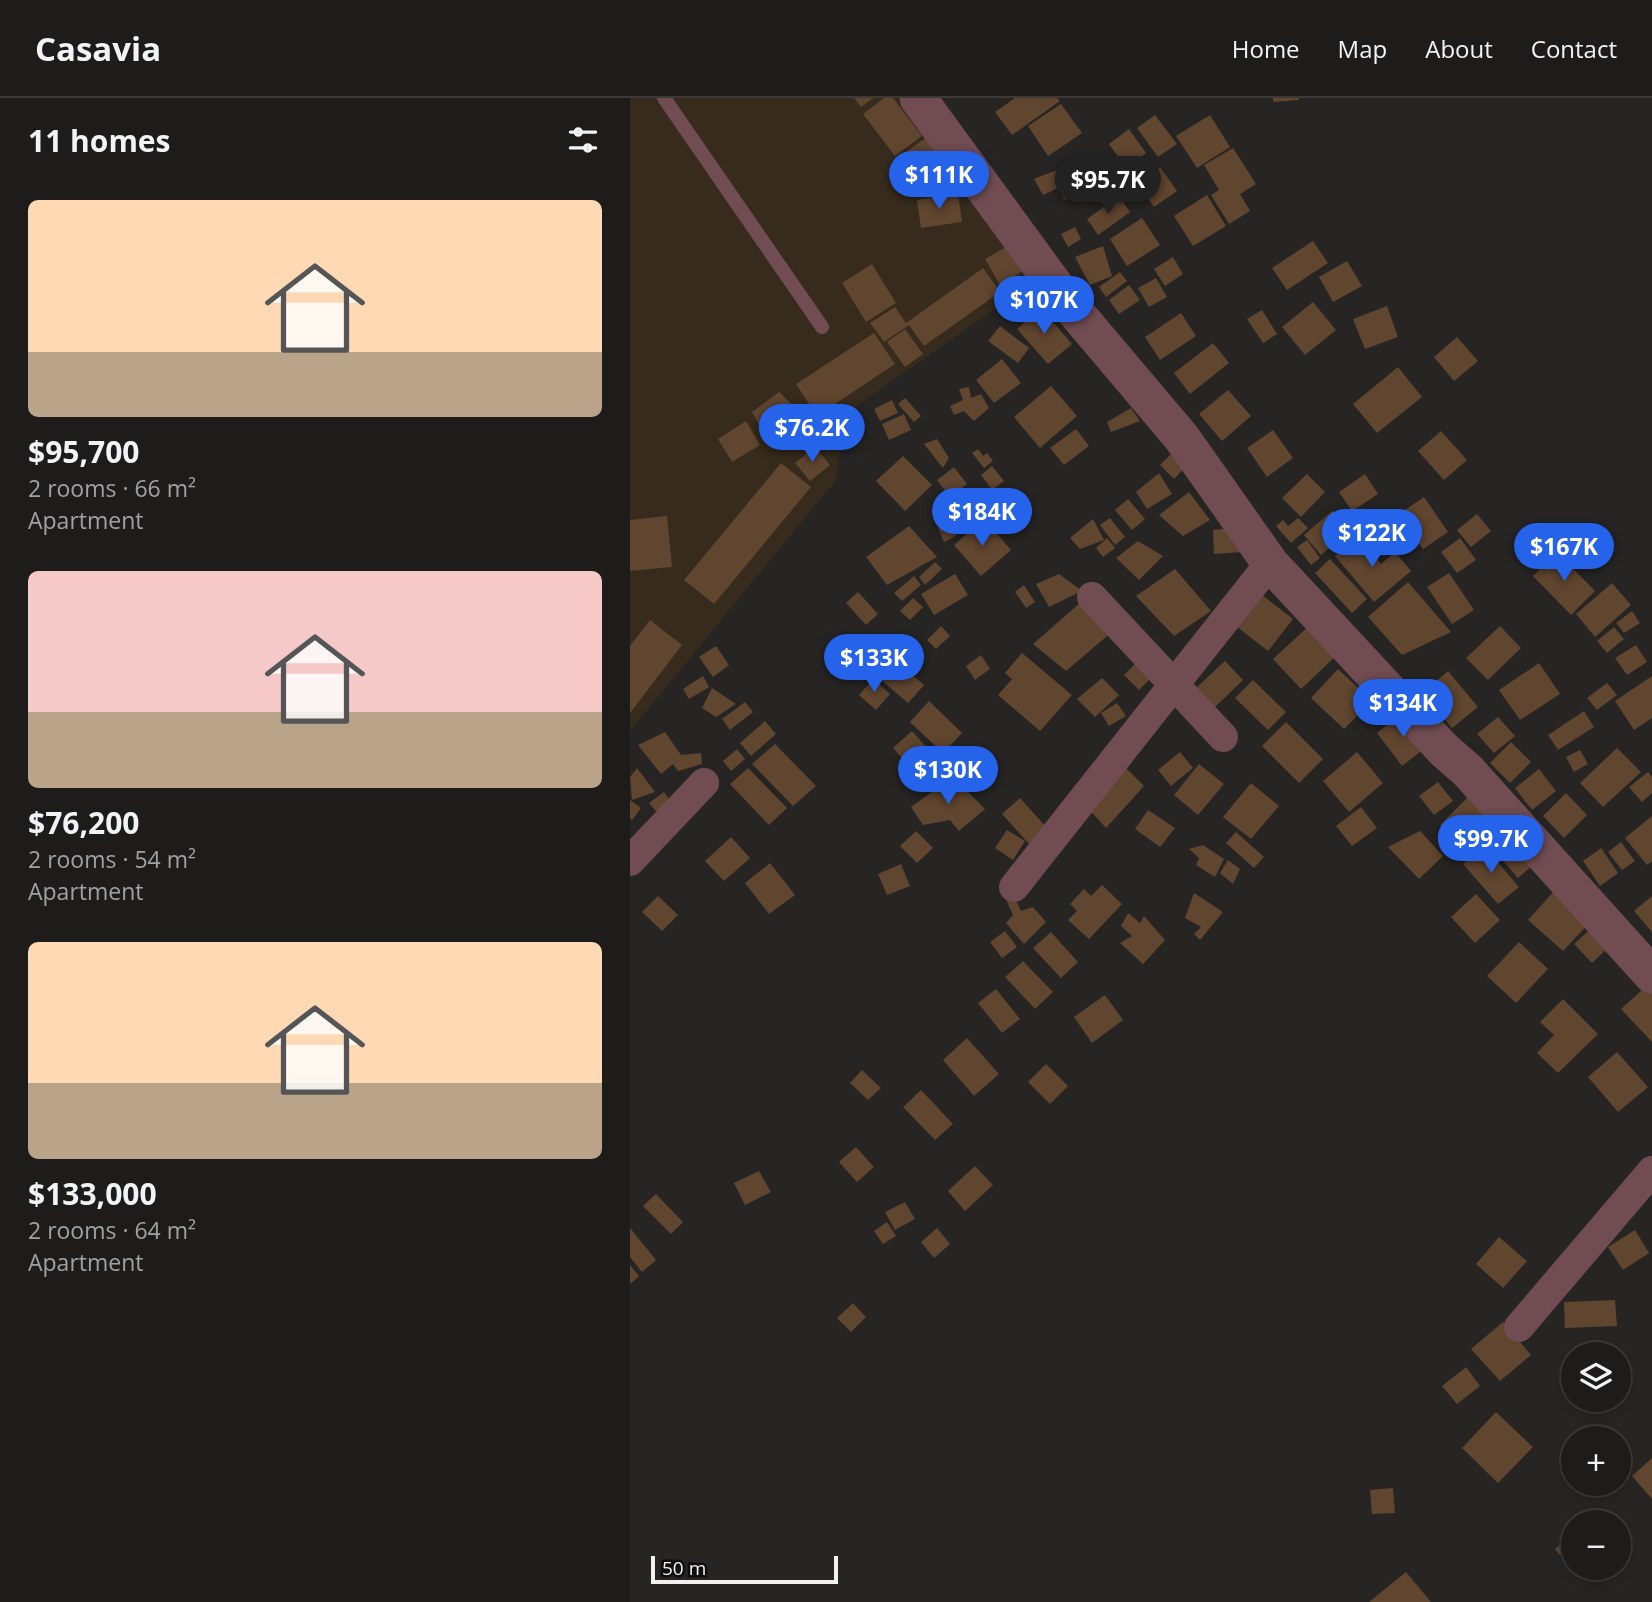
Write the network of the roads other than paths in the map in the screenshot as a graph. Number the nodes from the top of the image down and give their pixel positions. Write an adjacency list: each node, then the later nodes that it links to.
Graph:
1 (664, 98): 3 (lane)
2 (918, 98): 4 (street)
3 (822, 327)
4 (1270, 563): 6 (street); 11 (street)
5 (1092, 597): 6 (street)
6 (1175, 683): 7 (street); 10 (street)
7 (1223, 737)
8 (704, 783): 9 (street)
9 (630, 861)
10 (1014, 887)
11 (1652, 975)
12 (1652, 1171): 13 (street)
13 (1519, 1327)

